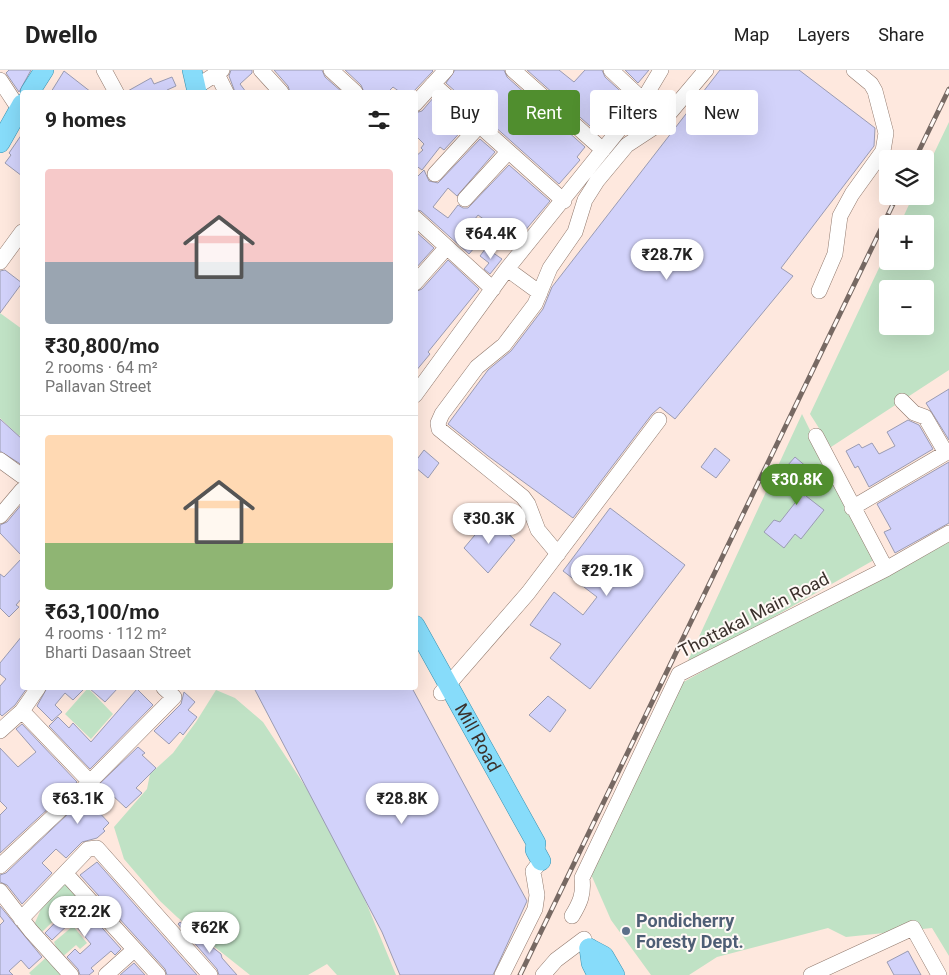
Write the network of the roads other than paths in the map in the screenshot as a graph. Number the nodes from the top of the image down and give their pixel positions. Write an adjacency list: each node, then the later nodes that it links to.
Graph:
1 (44, 70): 14 (main road)
2 (104, 70): 15 (street)
3 (261, 70): 17 (street)
4 (331, 70): 18 (street)
5 (513, 70): 29 (street)
6 (611, 70): 20 (street)
7 (661, 70): 21 (street)
8 (706, 70): 42 (street)
9 (854, 70): 41 (street)
10 (219, 72): 13 (street); 16 (street)
11 (440, 75): 19 (street); 22 (street)
12 (0, 80): 23 (street)
13 (195, 83)
14 (31, 90)
15 (115, 90)
16 (225, 90)
17 (279, 90)
18 (353, 90)
19 (452, 90)
20 (632, 90)
21 (649, 90)
22 (418, 101)
23 (20, 105)
24 (20, 108): 28 (main road)
25 (472, 135): 31 (street)
26 (490, 135): 30 (street)
27 (615, 135): 29 (street)
28 (0, 143)
29 (603, 150): 33 (street)
30 (508, 152): 32 (street); 33 (street)
31 (435, 174)
32 (465, 199)
33 (564, 201): 38 (street)
34 (418, 221): 36 (street)
35 (20, 235): 37 (street)
36 (447, 247): 39 (street); 40 (street)
37 (0, 262)
38 (507, 269): 40 (street); 42 (street)
39 (418, 280)
40 (492, 289): 43 (street)
41 (818, 291)
42 (540, 293): 54 (street)
43 (418, 391)
44 (902, 401): 47 (street)
45 (659, 420): 54 (street)
46 (816, 436): 51 (street)
47 (948, 452): 51 (street)
48 (0, 460): 49 (street)
49 (20, 475)
50 (20, 492): 52 (street)
51 (852, 508): 55 (street)
52 (0, 516)
53 (949, 533): 55 (street, Thottakal Main Road)
54 (558, 554): 58 (street)
55 (886, 569): 68 (street, Thottakal Main Road)
56 (418, 631): 58 (main road, Mill Road)
57 (418, 649): 58 (main road, Mill Road)
58 (445, 689): 64 (main road, Mill Road)
59 (37, 690): 61 (street)
60 (169, 692): 63 (street)
61 (22, 711): 62 (street); 63 (street)
62 (0, 732)
63 (90, 782): 65 (street)
64 (538, 855): 76 (street)
65 (0, 866)
66 (65, 873): 69 (street); 71 (street); 75 (street)
67 (0, 891): 69 (street)
68 (572, 916)
69 (21, 919): 72 (street)
70 (584, 939): 77 (street)
71 (134, 950): 73 (street); 74 (street)
72 (72, 975)
73 (106, 975)
74 (158, 975)
75 (210, 975)
76 (502, 975)
77 (544, 975)
78 (597, 975): 79 (main road)
79 (614, 975)
80 (811, 975): 81 (street)
81 (939, 975)

